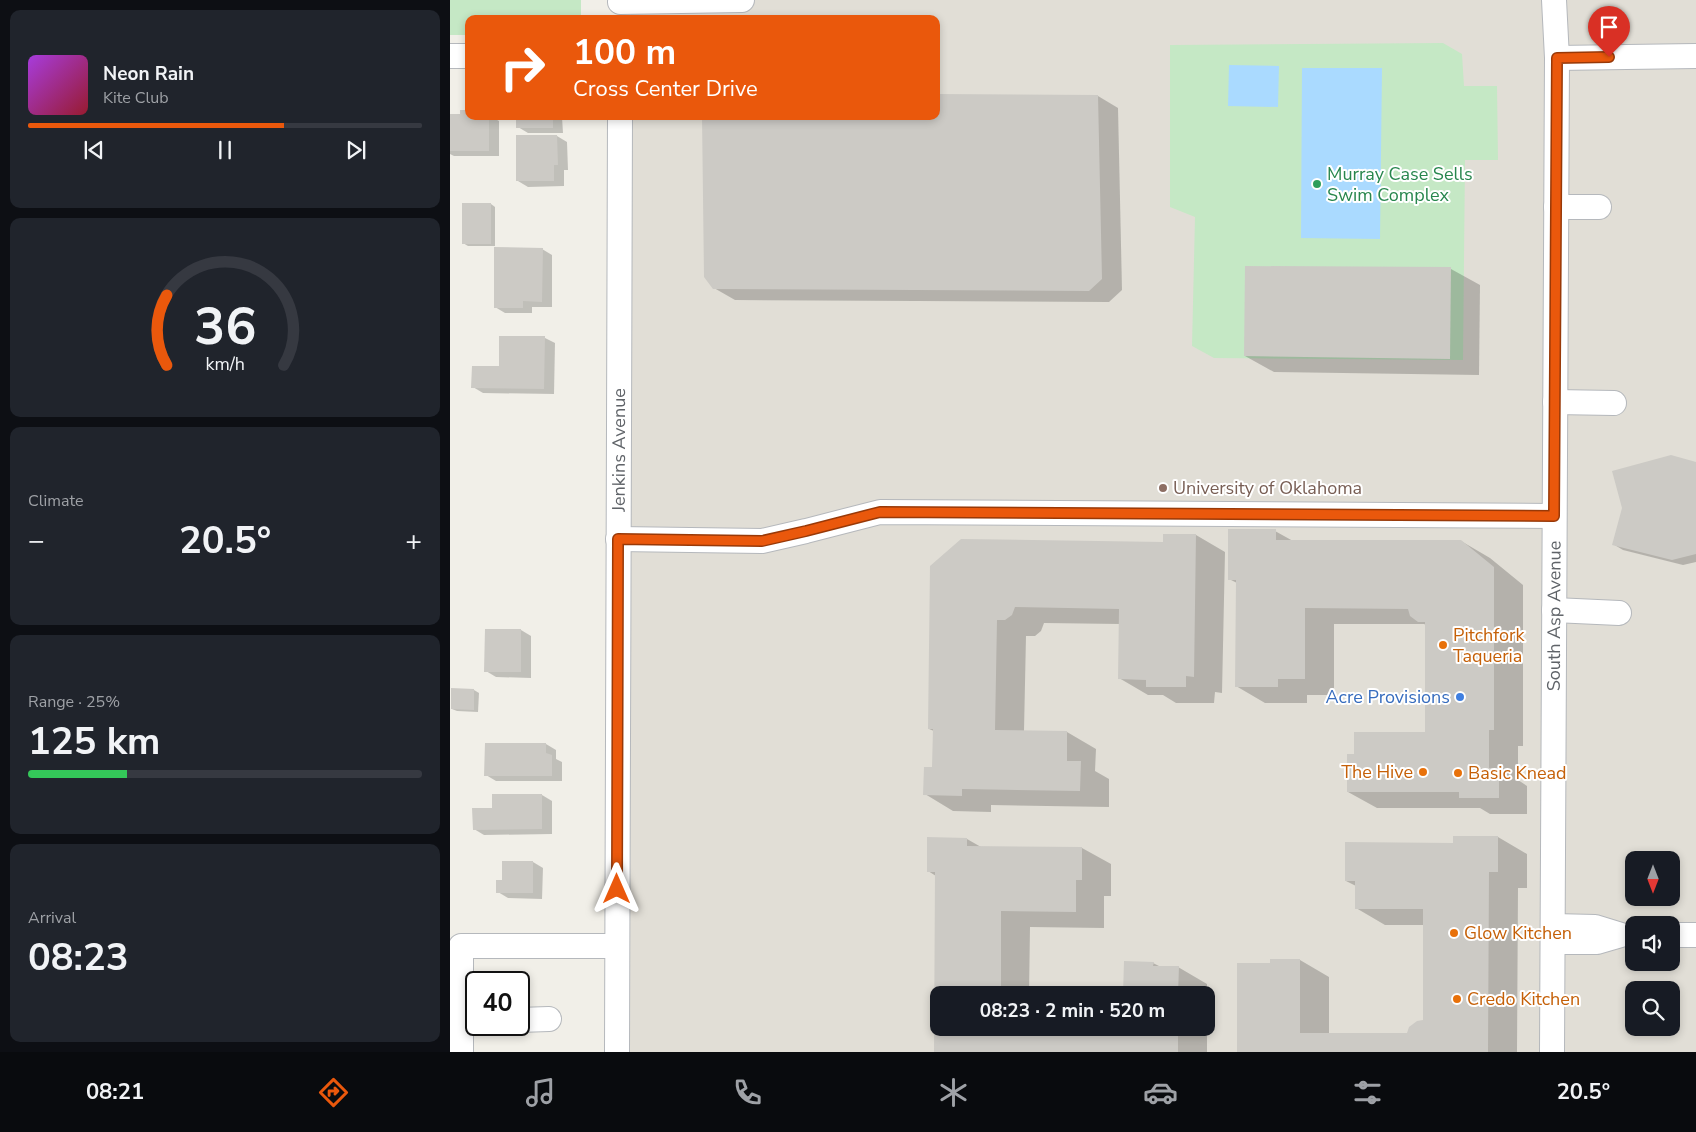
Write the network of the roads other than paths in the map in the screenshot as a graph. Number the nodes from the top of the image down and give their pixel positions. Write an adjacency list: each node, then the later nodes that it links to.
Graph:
1 (742, 0): 3 (street)
2 (1554, 0): 7 (street, South Asp Avenue)
3 (620, 7)
4 (450, 56): 5 (street)
5 (465, 56)
6 (1696, 56): 7 (street)
7 (1557, 58): 9 (street, South Asp Avenue)
8 (620, 120): 14 (street, Jenkins Avenue)
9 (1556, 207): 10 (street); 11 (street, South Asp Avenue)
10 (1599, 207)
11 (1555, 402): 12 (street); 13 (street, South Asp Avenue)
12 (1614, 403)
13 (1554, 516): 14 (street); 15 (street, South Asp Avenue)
14 (618, 539): 21 (street, Jenkins Avenue)
15 (1554, 610): 16 (street); 17 (street, South Asp Avenue)
16 (1619, 613)
17 (1552, 934): 18 (street); 28 (street, South Asp Avenue)
18 (1625, 935)
19 (1680, 935): 20 (street)
20 (1696, 935)
21 (617, 946): 22 (street); 27 (street, Jenkins Avenue)
22 (465, 984)
23 (549, 1019): 24 (street)
24 (530, 1020)
25 (465, 1036): 26 (street)
26 (461, 1052)
27 (617, 1052)
28 (1552, 1052)

